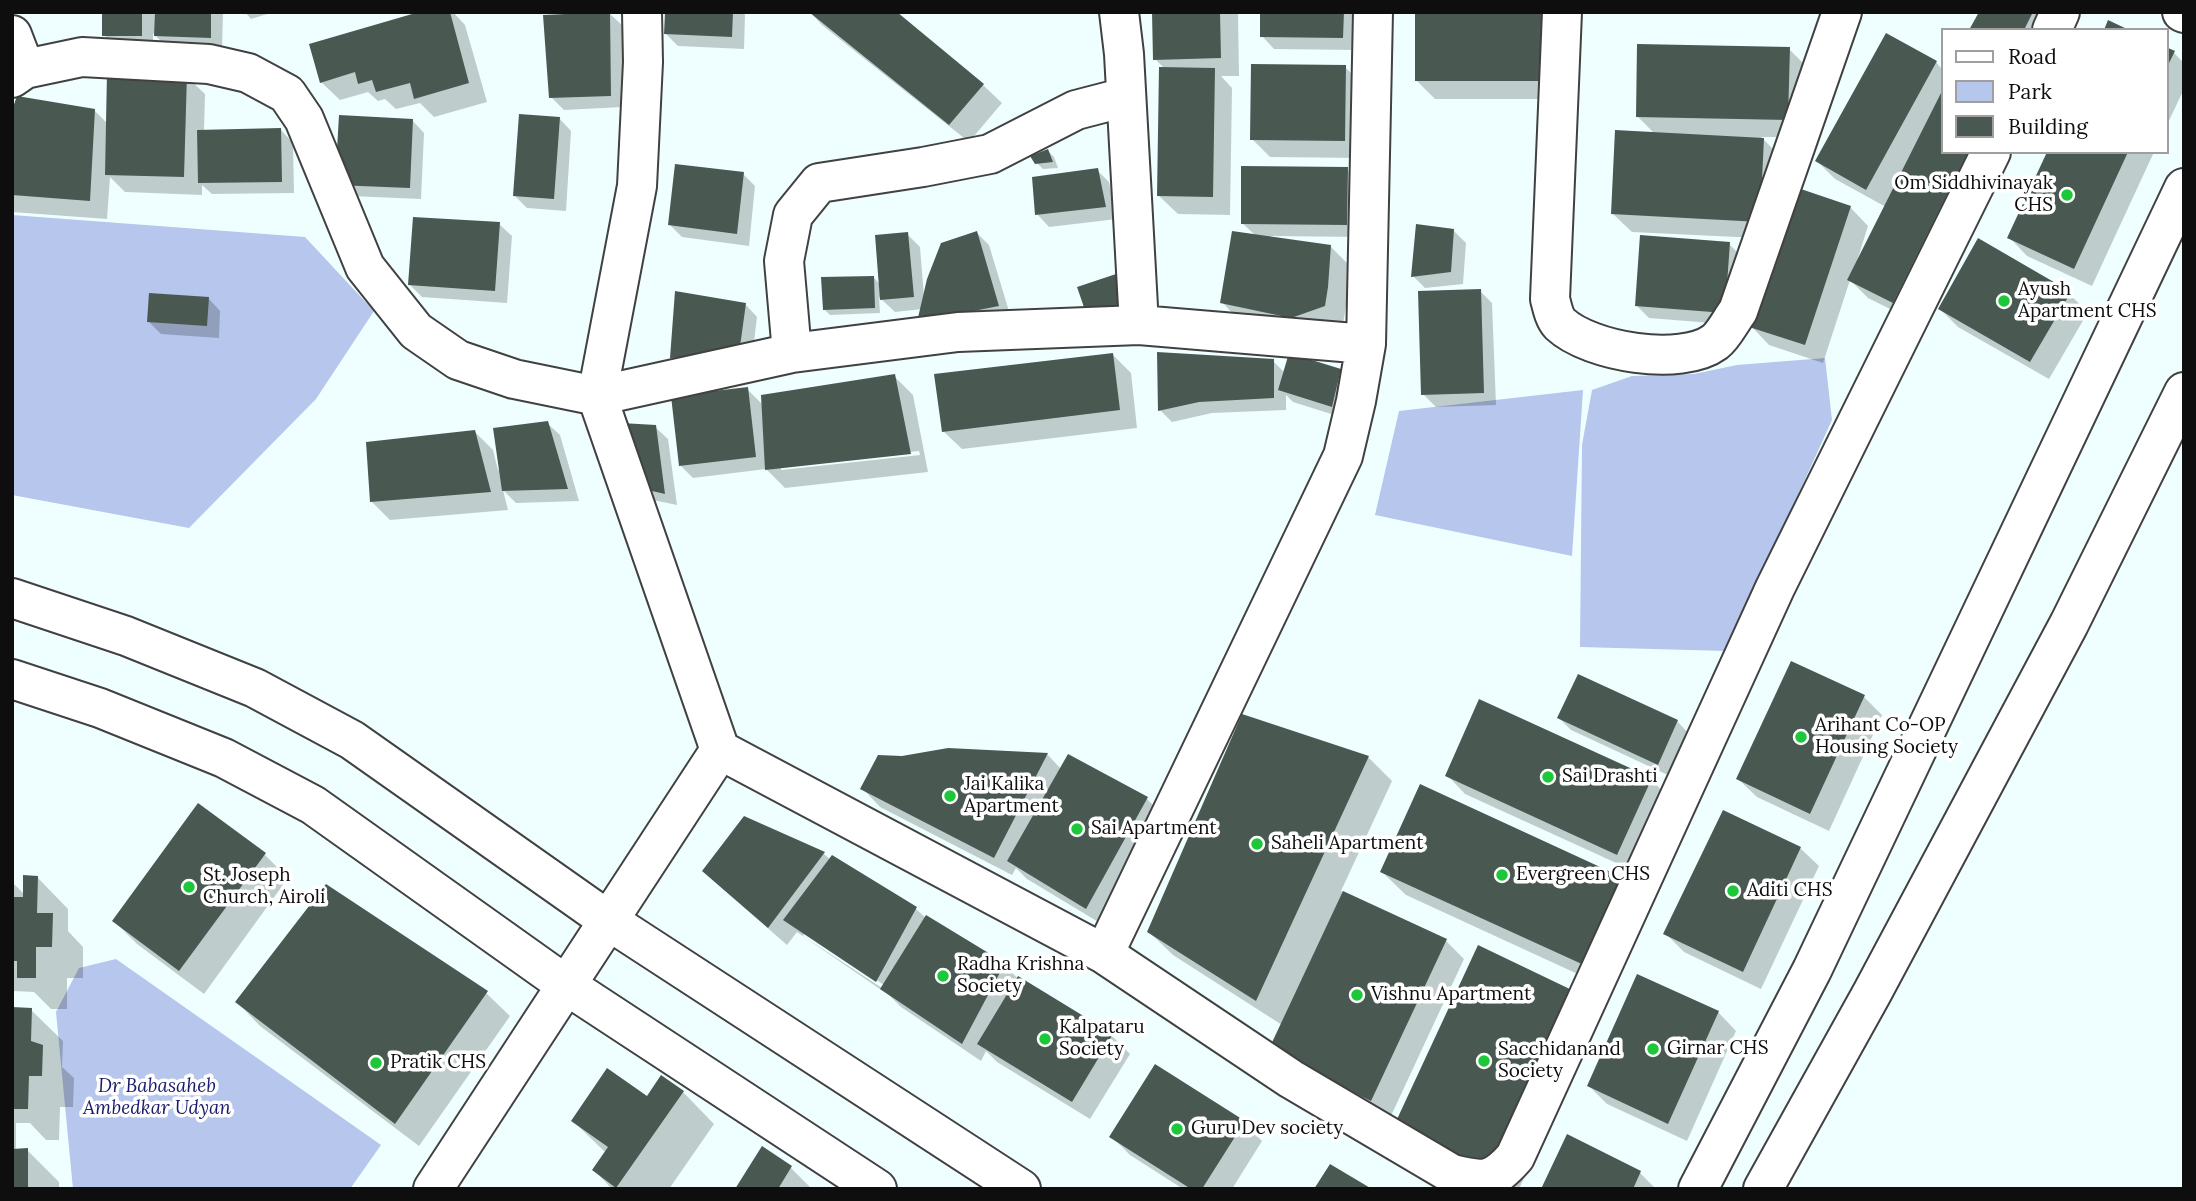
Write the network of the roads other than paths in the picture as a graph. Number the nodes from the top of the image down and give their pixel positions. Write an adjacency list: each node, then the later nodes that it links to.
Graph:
1 (642, 12): 16 (street)
2 (1119, 12): 9 (street)
3 (1373, 12): 13 (street)
4 (1562, 12): 5 (street)
5 (1842, 12)
6 (2060, 12): 7 (street)
7 (2053, 28)
8 (17, 61): 16 (street)
9 (1126, 97): 12 (street); 14 (street)
10 (1990, 154): 21 (street)
11 (2184, 188): 26 (street)
12 (1139, 325): 13 (street); 14 (street)
13 (1366, 344): 21 (street)
14 (792, 353): 16 (street)
15 (2184, 392): 27 (street)
16 (597, 396): 19 (street)
17 (12, 598): 20 (street)
18 (12, 679): 22 (street)
19 (720, 750): 20 (street); 21 (street)
20 (608, 921): 22 (street); 25 (street)
21 (1104, 954)
22 (566, 985): 23 (street); 24 (street)
23 (433, 1189)
24 (877, 1189)
25 (1021, 1189)
26 (1698, 1189)
27 (1763, 1189)

